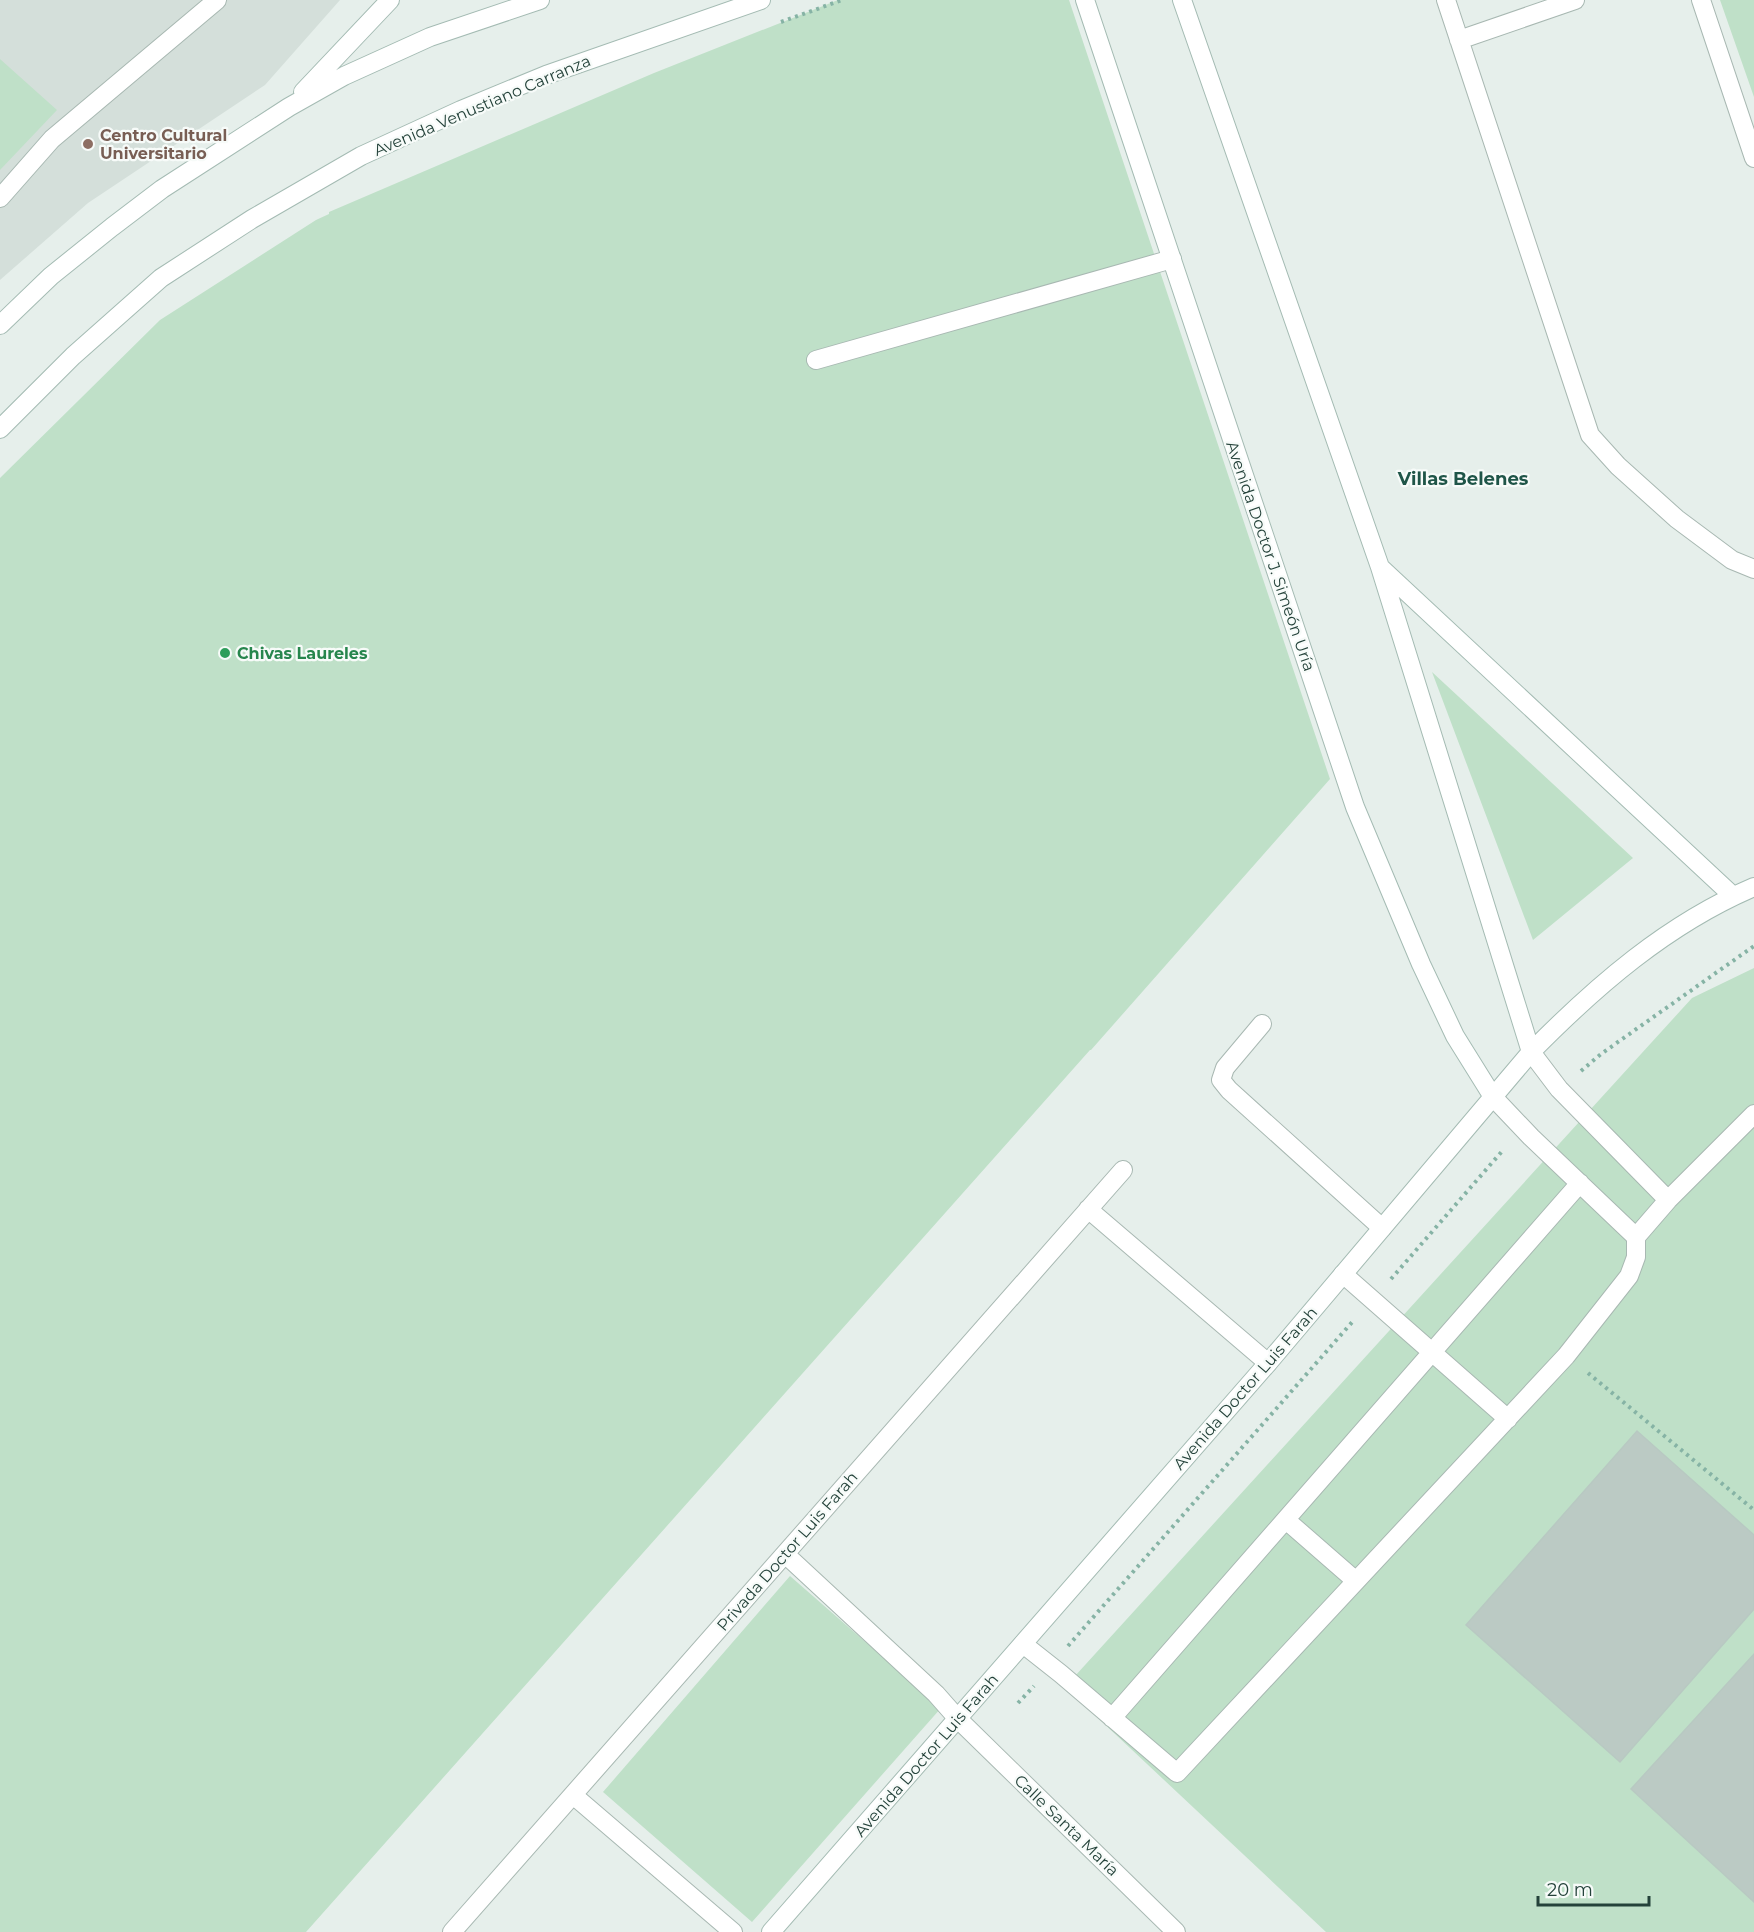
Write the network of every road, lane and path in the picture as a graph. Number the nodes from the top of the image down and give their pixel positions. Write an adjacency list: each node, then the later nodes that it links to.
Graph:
1 (217, 0): 15 (street)
2 (390, 0): 13 (street)
3 (540, 0): 13 (street)
4 (761, 0): 19 (street, Avenida Venustiano Carranza)
5 (842, 0): 11 (path)
6 (1085, 0): 16 (street, Avenida Doctor J. Simeón Uría)
7 (1182, 0): 20 (street)
8 (1446, 0): 12 (street)
9 (1575, 0): 12 (street)
10 (1701, 0): 14 (street)
11 (773, 25)
12 (1460, 40): 21 (street)
13 (289, 107): 17 (street)
14 (1754, 158)
15 (0, 198)
16 (1172, 259): 18 (street); 26 (street, Avenida Doctor J. Simeón Uría)
17 (0, 325)
18 (816, 360)
19 (0, 429)
20 (1380, 567): 23 (street); 25 (street)
21 (1754, 569)
22 (1754, 887): 23 (street, Avenida Doctor Luis Farah)
23 (1733, 896): 25 (street, Avenida Doctor Luis Farah)
24 (1262, 1024): 32 (street)
25 (1531, 1053): 26 (street, Avenida Doctor Luis Farah); 30 (street)
26 (1493, 1097): 29 (street, Avenida Doctor J. Simeón Uría); 32 (street, Avenida Doctor Luis Farah)
27 (1754, 1114): 30 (street)
28 (1122, 1170): 31 (street, Privada Doctor Luis Farah)
29 (1580, 1183): 33 (street, Avenida Doctor J. Simeón Uría); 35 (street)
30 (1668, 1200): 33 (street)
31 (1088, 1209): 37 (street); 41 (street, Privada Doctor Luis Farah)
32 (1382, 1228): 34 (street, Avenida Doctor Luis Farah)
33 (1636, 1237): 36 (street)
34 (1342, 1274): 35 (street); 37 (street, Avenida Doctor Luis Farah)
35 (1432, 1352): 38 (street); 40 (street)
36 (1566, 1356): 38 (street); 39 (path)
37 (1268, 1363): 43 (street, Avenida Doctor Luis Farah)
38 (1508, 1419): 42 (street)
39 (1754, 1510)
40 (1286, 1520): 42 (street); 44 (street)
41 (785, 1554): 45 (street, Calle Santa María); 46 (street, Privada Doctor Luis Farah)
42 (1356, 1581): 44 (street)
43 (1023, 1644): 44 (street); 45 (street, Avenida Doctor Luis Farah)
44 (1112, 1718)
45 (958, 1719): 49 (street, Avenida Doctor Luis Farah); 50 (street, Calle Santa María)
46 (573, 1795): 47 (street, Privada Doctor Luis Farah); 48 (street)
47 (452, 1932)
48 (734, 1932)
49 (771, 1932)
50 (1176, 1932)

